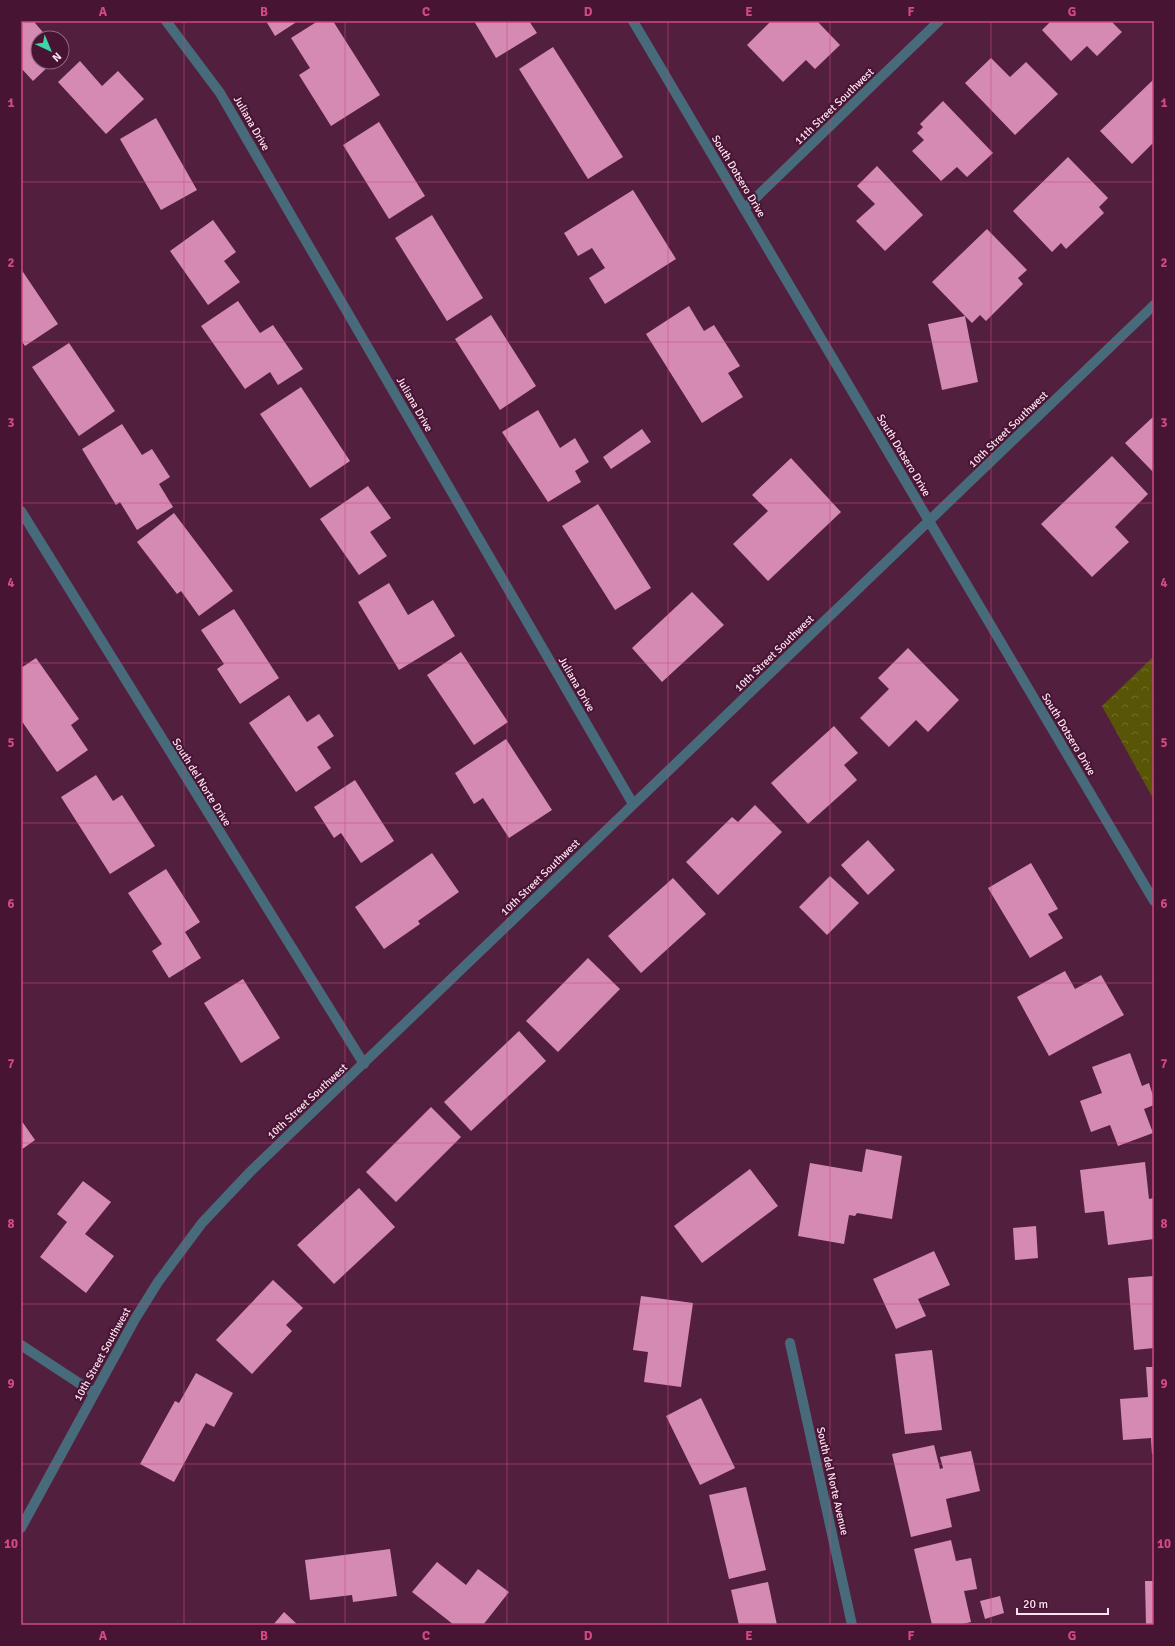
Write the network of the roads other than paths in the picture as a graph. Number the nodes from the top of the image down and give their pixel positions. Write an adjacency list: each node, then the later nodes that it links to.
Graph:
1 (166, 21): 8 (street, Juliana Drive)
2 (633, 21): 4 (street, South Dotsero Drive)
3 (939, 21): 4 (street, 11th Street Southwest)
4 (744, 209): 7 (street, South Dotsero Drive)
5 (1154, 305): 7 (street, 10th Street Southwest)
6 (21, 511): 10 (street, South del Norte Drive)
7 (930, 521): 8 (street, 10th Street Southwest); 9 (street, South Dotsero Drive)
8 (633, 804): 10 (street, 10th Street Southwest)
9 (1154, 901)
10 (364, 1064): 13 (street, 10th Street Southwest)
11 (790, 1343): 15 (street, South del Norte Avenue)
12 (21, 1345): 13 (street)
13 (94, 1393): 14 (street, 10th Street Southwest)
14 (21, 1528)
15 (852, 1625)

